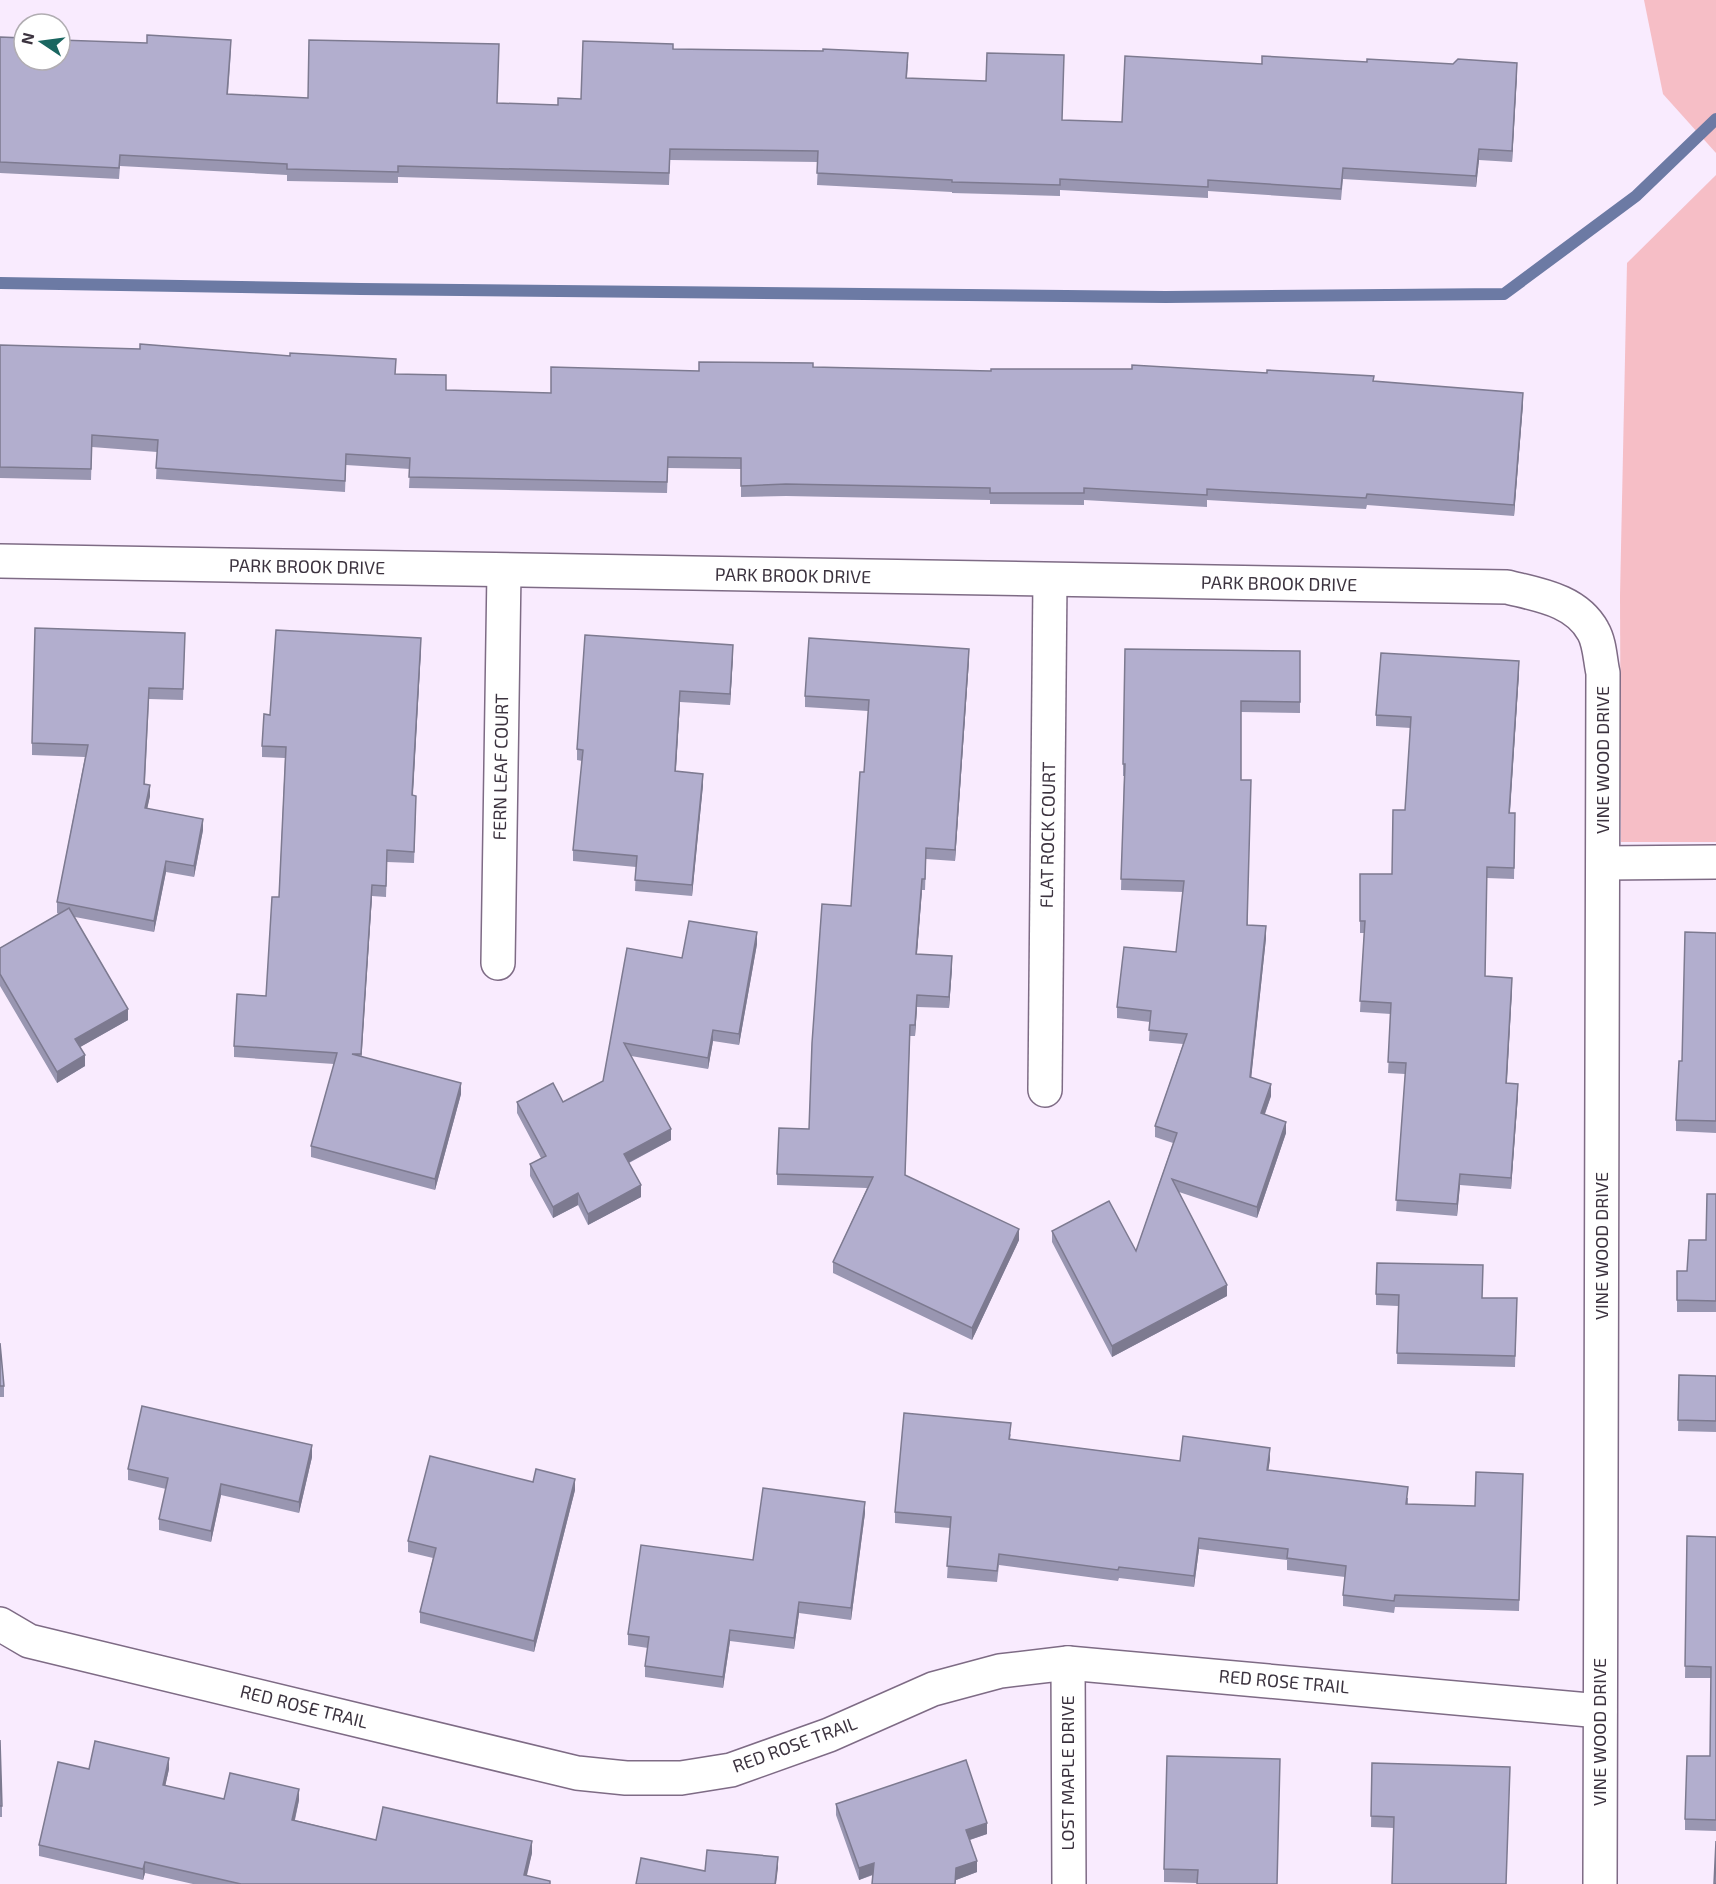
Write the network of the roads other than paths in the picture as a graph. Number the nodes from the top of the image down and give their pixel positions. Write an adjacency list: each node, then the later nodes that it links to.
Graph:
1 (0, 561): 2 (street, PARK BROOK DRIVE)
2 (504, 571): 3 (street, PARK BROOK DRIVE); 7 (street, FERN LEAF COURT)
3 (1050, 580): 4 (street, PARK BROOK DRIVE); 8 (street, FLAT ROCK COURT)
4 (1580, 613): 5 (street, VINE WOOD DRIVE)
5 (1603, 862): 6 (street); 11 (street, VINE WOOD DRIVE)
6 (1716, 862)
7 (498, 963)
8 (1045, 1090)
9 (0, 1624): 10 (street, RED ROSE TRAIL)
10 (1068, 1663): 11 (street, RED ROSE TRAIL); 12 (street, LOST MAPLE DRIVE)
11 (1600, 1711): 13 (street, VINE WOOD DRIVE)
12 (1069, 1884)
13 (1600, 1884)

